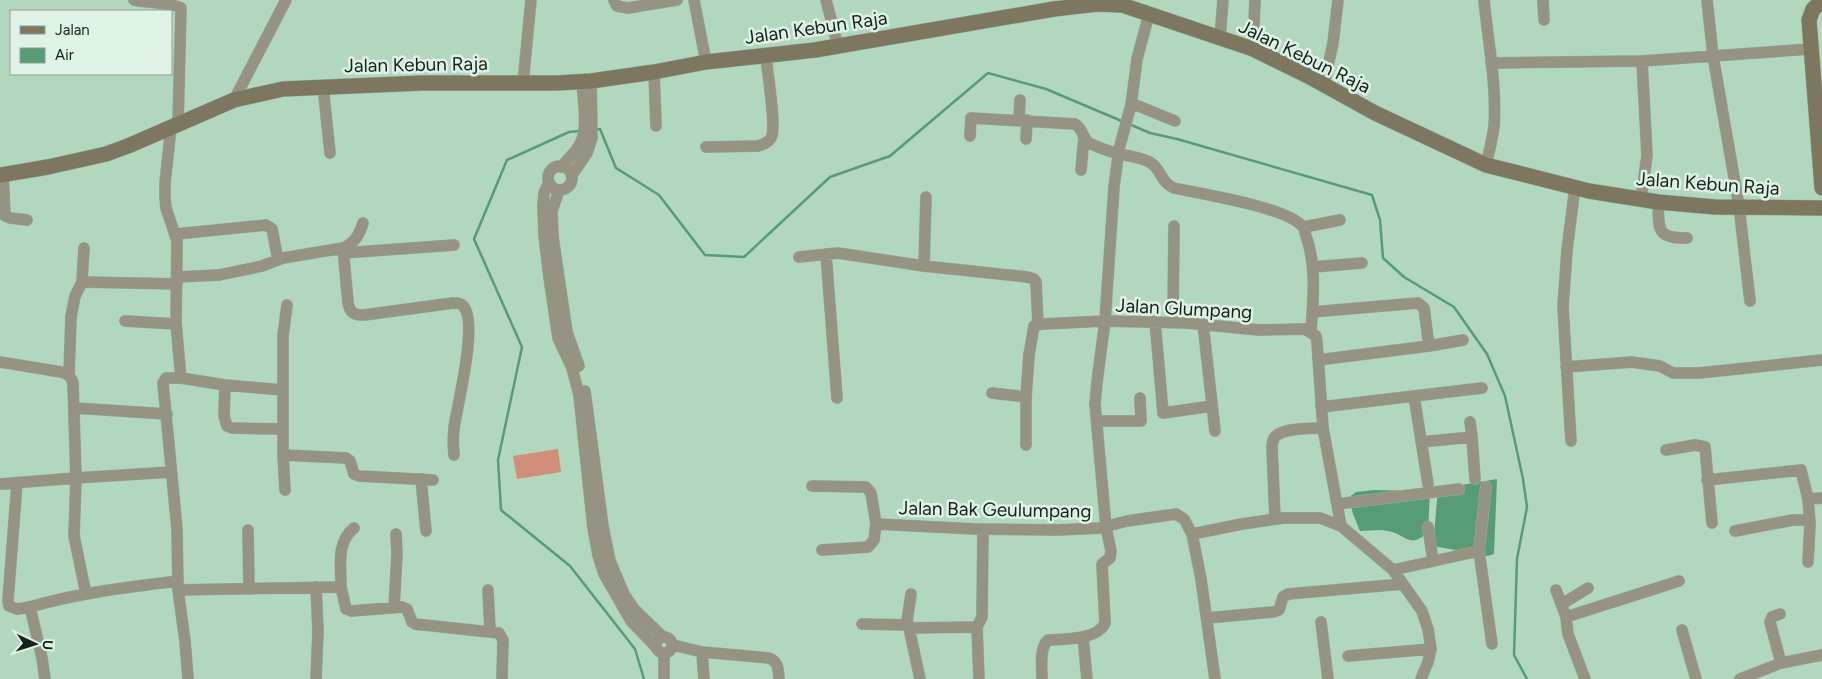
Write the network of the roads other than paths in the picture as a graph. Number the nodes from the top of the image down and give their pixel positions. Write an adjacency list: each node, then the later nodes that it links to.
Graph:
1 (134, 0): 15 (street)
2 (286, 0): 34 (street)
3 (531, 0): 31 (street)
4 (614, 0): 5 (street)
5 (677, 0)
6 (694, 0): 27 (street)
7 (826, 0): 21 (street)
8 (1223, 0): 20 (street)
9 (1255, 0): 22 (street)
10 (1338, 0): 32 (street)
11 (1484, 0): 28 (street)
12 (1543, 0): 19 (street)
13 (1707, 0): 25 (street)
14 (1822, 1): 23 (street)
15 (152, 2): 39 (street)
16 (1122, 2): 17 (street, Jalan Kebun Raja); 18 (street, Jalan Kebun Raja)
17 (1054, 5): 21 (street, Jalan Kebun Raja)
18 (1149, 14): 20 (street, Jalan Kebun Raja); 36 (street, Jalan Glumpang)
19 (1544, 20)
20 (1220, 38): 22 (street, Jalan Kebun Raja)
21 (838, 46): 24 (street, Jalan Kebun Raja)
22 (1253, 49): 32 (street, Jalan Kebun Raja)
23 (1810, 49): 25 (street); 55 (street)
24 (766, 56): 27 (street, Jalan Kebun Raja); 45 (street)
25 (1713, 56): 26 (street); 60 (street)
26 (1642, 61): 28 (street); 58 (street)
27 (706, 62): 29 (street, Jalan Kebun Raja)
28 (1491, 62): 48 (street)
29 (654, 72): 30 (street, Jalan Kebun Raja); 40 (street)
30 (587, 82): 31 (street, Jalan Kebun Raja); 42 (street)
31 (523, 83): 33 (street, Jalan Kebun Raja)
32 (1324, 84): 48 (street, Jalan Kebun Raja)
33 (323, 86): 34 (street, Jalan Kebun Raja); 47 (street)
34 (234, 100): 39 (street, Jalan Kebun Raja)
35 (1020, 100): 37 (street)
36 (1131, 103): 38 (street); 46 (street, Jalan Glumpang)
37 (1023, 120): 41 (street); 43 (street); 44 (street)
38 (1175, 120)
39 (174, 126): 51 (street, Jalan Kebun Raja); 67 (street)
40 (656, 126)
41 (970, 136)
42 (588, 137): 49 (street); 52 (street)
43 (1084, 137): 46 (street); 50 (street)
44 (1026, 139)
45 (706, 147)
46 (1119, 151): 66 (street); 85 (street, Jalan Glumpang)
47 (330, 153)
48 (1486, 165): 54 (street, Jalan Kebun Raja)
49 (561, 167): 52 (street); 53 (street)
50 (1081, 170)
51 (2, 175): 62 (street)
52 (572, 175): 56 (street)
53 (549, 182): 56 (street); 111 (street)
54 (1575, 187): 58 (street, Jalan Kebun Raja); 96 (street)
55 (1822, 188)
56 (559, 190): 111 (street)
57 (926, 197): 76 (street)
58 (1641, 200): 59 (street, Jalan Kebun Raja)
59 (1658, 202): 60 (street, Jalan Kebun Raja); 68 (street)
60 (1739, 206): 61 (street, Jalan Kebun Raja); 80 (street)
61 (1822, 208)
62 (27, 220)
63 (1340, 220): 66 (street)
64 (363, 223): 71 (street)
65 (1174, 226): 86 (street)
66 (1304, 227): 77 (street)
67 (176, 234): 74 (street); 78 (street)
68 (1687, 238)
69 (454, 246): 71 (street)
70 (84, 248): 79 (street)
71 (343, 250): 74 (street); 122 (street)
72 (826, 254): 73 (street); 76 (street); 105 (street)
73 (798, 257)
74 (278, 260): 78 (street)
75 (1362, 263): 77 (street)
76 (924, 266): 89 (street)
77 (1313, 267): 82 (street)
78 (177, 280): 79 (street); 87 (street)
79 (82, 282): 97 (street)
80 (1750, 301)
81 (287, 305): 101 (street)
82 (1312, 312): 90 (street); 92 (street)
83 (125, 321): 87 (street)
84 (1155, 321): 85 (street, Jalan Glumpang); 86 (street, Jalan Glumpang); 107 (street)
85 (1105, 322): 89 (street); 112 (street)
86 (1173, 322): 88 (street, Jalan Glumpang)
87 (176, 324): 98 (street)
88 (1203, 324): 90 (street, Jalan Glumpang); 107 (street)
89 (1038, 325): 104 (street)
90 (1311, 332): 93 (street)
91 (1463, 340): 92 (street)
92 (1429, 346): 93 (street)
93 (1318, 360): 108 (street)
94 (1822, 360): 96 (street)
95 (0, 362): 97 (street)
96 (1566, 367): 119 (street)
97 (69, 375): 109 (street)
98 (182, 378): 99 (street); 110 (street)
99 (225, 385): 101 (street); 115 (street)
100 (1482, 388): 103 (street)
101 (283, 390): 115 (street)
102 (992, 393): 104 (street)
103 (1414, 396): 108 (street); 118 (street)
104 (1026, 397): 120 (street)
105 (837, 398)
106 (1140, 398): 112 (street)
107 (1212, 406): 116 (street)
108 (1321, 407): 114 (street)
109 (74, 408): 110 (street); 125 (street)
110 (167, 414): 124 (street)
111 (585, 419): 145 (street)
112 (1097, 420): 146 (street)
113 (1470, 422): 117 (street)
114 (1323, 428): 139 (street); 140 (street)
115 (283, 429): 123 (street)
116 (1215, 431)
117 (1472, 437): 118 (street); 127 (street)
118 (1421, 442): 132 (street)
119 (1571, 442)
120 (1026, 444)
121 (1666, 450): 129 (street)
122 (454, 454)
123 (283, 455): 126 (street); 136 (street)
124 (170, 472): 125 (street); 164 (street)
125 (76, 478): 130 (street); 171 (street)
126 (421, 479): 128 (street); 151 (street)
127 (1475, 479)
128 (433, 480)
129 (1707, 480): 138 (street); 142 (street)
130 (17, 483): 131 (street); 174 (street)
131 (0, 484)
132 (1428, 484)
133 (812, 486): 143 (street)
134 (1486, 486): 158 (street)
135 (1459, 488): 139 (street)
136 (285, 490)
137 (1822, 498): 138 (street)
138 (1808, 499): 141 (street)
139 (1337, 504): 144 (street)
140 (1275, 520): 144 (street); 154 (street)
141 (1810, 520): 152 (street); 155 (street)
142 (1712, 523)
143 (876, 524): 149 (street, Jalan Bak Geulumpang); 157 (street, Jalan Bak Geulumpang)
144 (1341, 526): 161 (street)
145 (598, 527): 185 (street); 189 (street)
146 (1106, 527): 149 (street, Jalan Bak Geulumpang); 154 (street, Jalan Bak Geulumpang); 186 (street)
147 (1428, 527): 159 (street)
148 (354, 528): 165 (street)
149 (983, 529): 182 (street)
150 (248, 530): 168 (street)
151 (426, 531)
152 (1735, 531)
153 (396, 534): 175 (street)
154 (1192, 534): 178 (street)
155 (1810, 539): 156 (street); 160 (street)
156 (1822, 539)
157 (822, 550)
158 (1479, 551): 159 (street); 187 (street)
159 (1433, 561): 161 (street)
160 (1808, 562)
161 (1393, 570): 163 (street)
162 (1679, 581): 177 (street)
163 (1403, 584): 178 (street); 190 (street)
164 (178, 586): 168 (street); 171 (street); 196 (street)
165 (341, 587): 166 (street); 175 (street)
166 (316, 588): 168 (street); 197 (street)
167 (1588, 588): 173 (street)
168 (249, 589)
169 (488, 590): 184 (street)
170 (1556, 590): 173 (street)
171 (86, 594): 174 (street)
172 (911, 594): 181 (street)
173 (1562, 604): 177 (street)
174 (30, 608): 195 (street)
175 (394, 608): 184 (street)
176 (1780, 614): 194 (street)
177 (1566, 617): 209 (street)
178 (1207, 618): 206 (street)
179 (1321, 622): 207 (street)
180 (862, 624): 181 (street)
181 (908, 626): 182 (street); 202 (street)
182 (977, 627): 203 (street)
183 (1682, 630): 210 (street)
184 (490, 631): 198 (street)
185 (663, 637): 188 (street); 189 (street)
186 (1083, 638): 204 (street); 205 (street)
187 (1492, 644)
188 (673, 645): 189 (street); 191 (street)
189 (660, 650): 199 (street)
190 (1430, 650): 193 (street); 208 (street)
191 (702, 652): 200 (street); 201 (street)
192 (1822, 655): 194 (street)
193 (1348, 656)
194 (1781, 663): 211 (street)
195 (46, 679)
196 (188, 679)
197 (316, 679)
198 (502, 679)
199 (664, 679)
200 (704, 679)
201 (779, 679)
202 (920, 679)
203 (979, 679)
204 (1042, 679)
205 (1087, 679)
206 (1215, 679)
207 (1328, 679)
208 (1421, 679)
209 (1586, 679)
210 (1696, 679)
211 (1740, 679)

